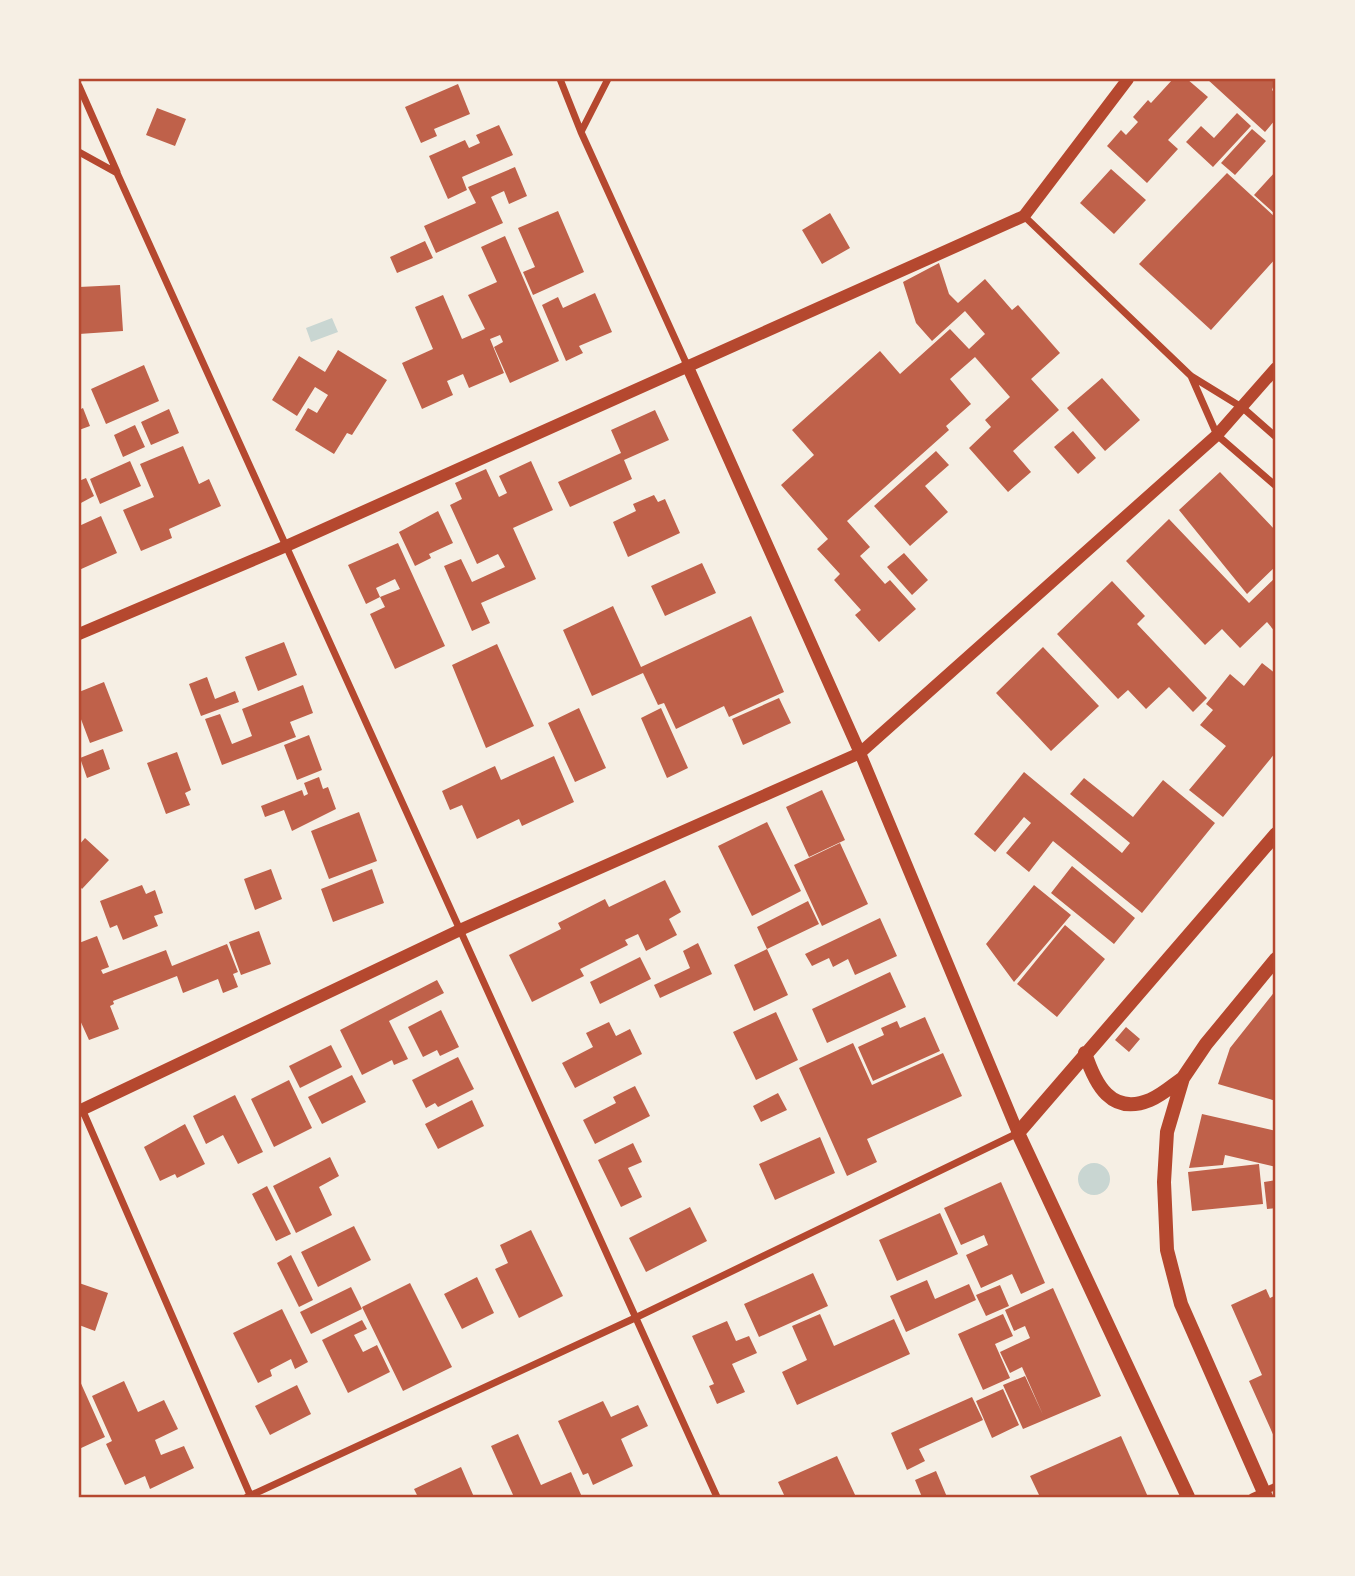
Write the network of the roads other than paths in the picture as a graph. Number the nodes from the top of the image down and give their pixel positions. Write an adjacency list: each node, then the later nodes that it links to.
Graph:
1 (560, 79): 5 (street)
2 (608, 79): 5 (street)
3 (1128, 79): 8 (street)
4 (79, 86): 7 (street)
5 (581, 132): 9 (street)
6 (79, 152): 7 (street)
7 (117, 173): 16 (street)
8 (1024, 216): 9 (street); 11 (street)
9 (687, 365): 16 (street); 18 (street)
10 (1276, 368): 12 (street)
11 (1191, 376): 12 (street); 13 (street)
12 (1242, 408): 13 (street); 14 (street)
13 (1217, 435): 15 (street); 18 (street)
14 (1276, 437)
15 (1276, 486)
16 (284, 547): 17 (street); 20 (street)
17 (79, 634)
18 (860, 753): 20 (street); 25 (street)
19 (1276, 834): 22 (main road)
20 (462, 929): 24 (street); 26 (street)
21 (1276, 959): 23 (main road)
22 (1086, 1053): 23 (main road); 25 (main road)
23 (1183, 1078): 27 (main road)
24 (80, 1110): 28 (street)
25 (1018, 1133): 26 (street); 30 (main road)
26 (635, 1318): 28 (street); 29 (street)
27 (1265, 1493)
28 (249, 1497)
29 (717, 1497)
30 (1188, 1497)

